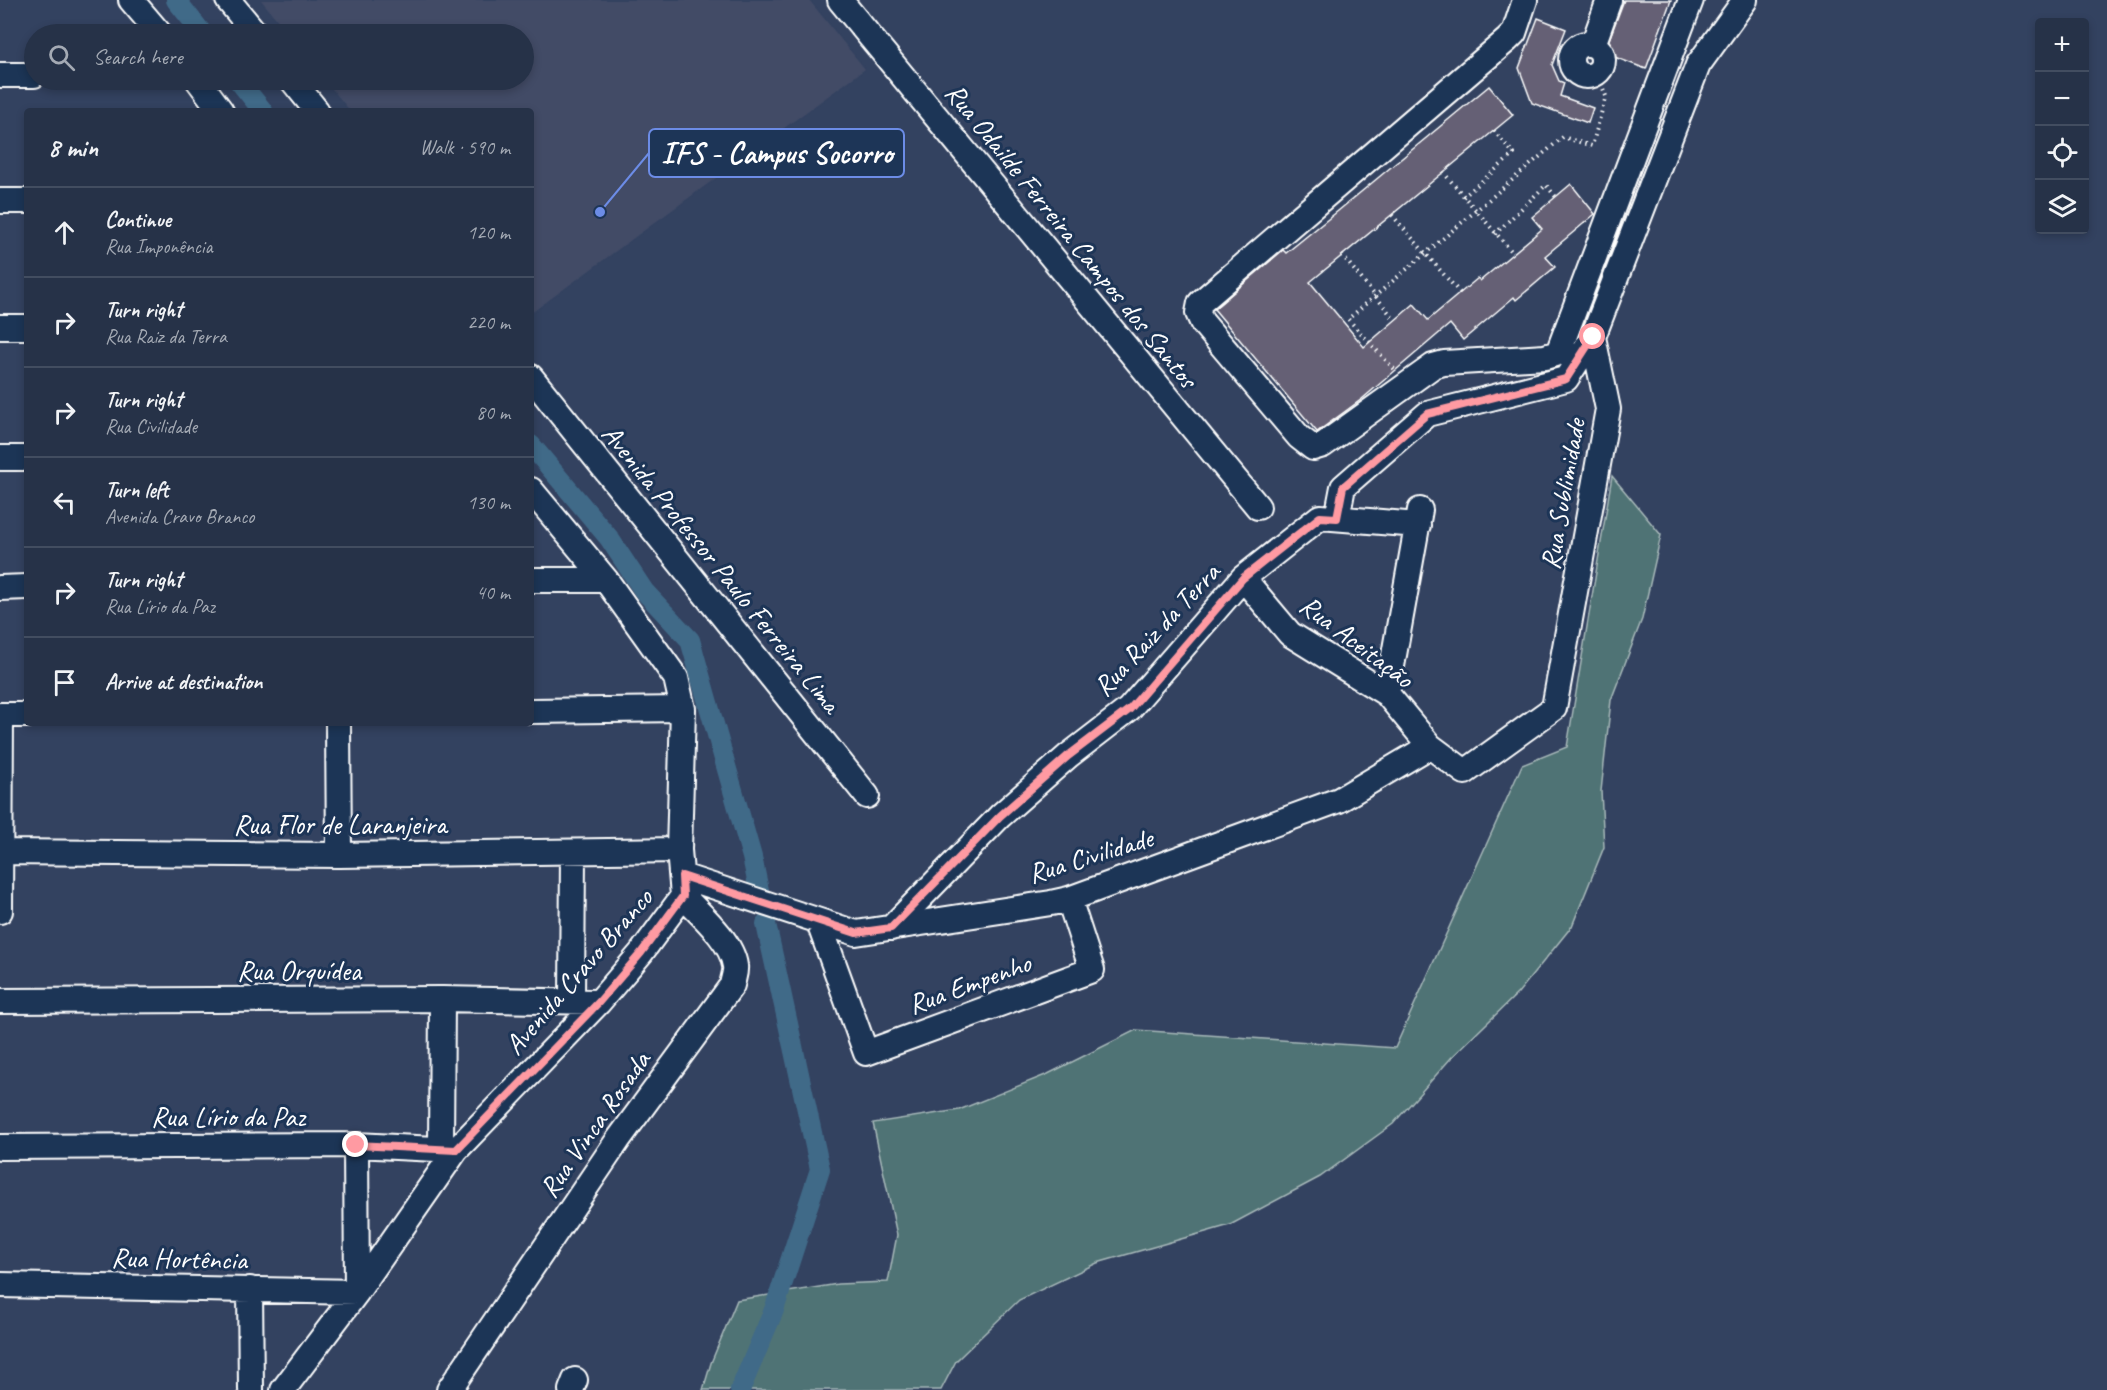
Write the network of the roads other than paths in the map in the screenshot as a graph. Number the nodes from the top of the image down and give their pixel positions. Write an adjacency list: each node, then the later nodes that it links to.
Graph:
1 (131, 0): 8 (street)
2 (228, 0): 9 (street)
3 (840, 0): 26 (street, Rua Odailde Ferreira Campos dos Santos)
4 (1525, 0): 6 (street)
5 (1609, 0): 10 (street)
6 (1691, 0)
7 (1745, 0): 21 (street)
8 (151, 24)
9 (248, 24)
10 (1598, 73)
11 (0, 75): 12 (street)
12 (24, 75)
13 (205, 90): 15 (street)
14 (300, 90): 16 (street)
15 (219, 108)
16 (315, 108)
17 (0, 201): 18 (street)
18 (24, 201)
19 (0, 327): 20 (street)
20 (24, 327)
21 (1593, 337): 27 (street); 40 (street, Rua Sublimidade)
22 (534, 381): 41 (street, Avenida Professor Paulo Ferreira Lima)
23 (0, 458): 24 (street)
24 (24, 458)
25 (534, 494): 30 (street, Avenida Cravo Branco)
26 (1258, 507)
27 (1337, 518): 28 (street, Rua Raiz da Terra); 33 (street, Rua Raiz da Terra)
28 (1243, 578): 33 (street, Rua Aceitação); 50 (street, Rua Raiz da Terra)
29 (534, 580): 30 (street)
30 (606, 580): 34 (street, Avenida Cravo Branco)
31 (24, 587): 32 (street)
32 (0, 588)
33 (1387, 694): 39 (street, Rua Aceitação)
34 (684, 709): 35 (street); 42 (street, Avenida Cravo Branco)
35 (534, 711)
36 (0, 715): 37 (street); 43 (street)
37 (24, 715)
38 (338, 726): 45 (street)
39 (1430, 746): 40 (street, Rua Aceitação); 47 (street, Rua Civilidade)
40 (1465, 772)
41 (867, 796)
42 (680, 850): 44 (street, Rua Flor de Laranjeira); 46 (street, Avenida Cravo Branco)
43 (1, 852): 45 (street, Rua Flor de Laranjeira); 48 (street)
44 (573, 853): 45 (street, Rua Flor de Laranjeira); 52 (street)
45 (339, 855)
46 (682, 886): 49 (street, Rua Civilidade); 54 (street, Avenida Cravo Branco); 63 (street, Rua Vinca Rosada)
47 (1069, 899): 49 (street, Rua Empenho); 50 (street, Rua Civilidade)
48 (0, 912)
49 (819, 923): 50 (street, Rua Civilidade)
50 (891, 928)
51 (442, 999): 52 (street, Rua Orquídea); 53 (street, Rua Orquídea); 57 (street)
52 (572, 1000): 54 (street, Rua Orquídea)
53 (0, 1001)
54 (599, 1002): 57 (street, Avenida Cravo Branco)
55 (356, 1145): 56 (street, Rua Lírio da Paz); 57 (street, Rua Lírio da Paz); 60 (street)
56 (0, 1147)
57 (449, 1149): 60 (street, Avenida Cravo Branco)
58 (0, 1285): 59 (street, Rua Hortência)
59 (250, 1289): 60 (street, Rua Hortência); 61 (street)
60 (357, 1292): 62 (street, Avenida Cravo Branco)
61 (251, 1390)
62 (284, 1390)
63 (449, 1390)

